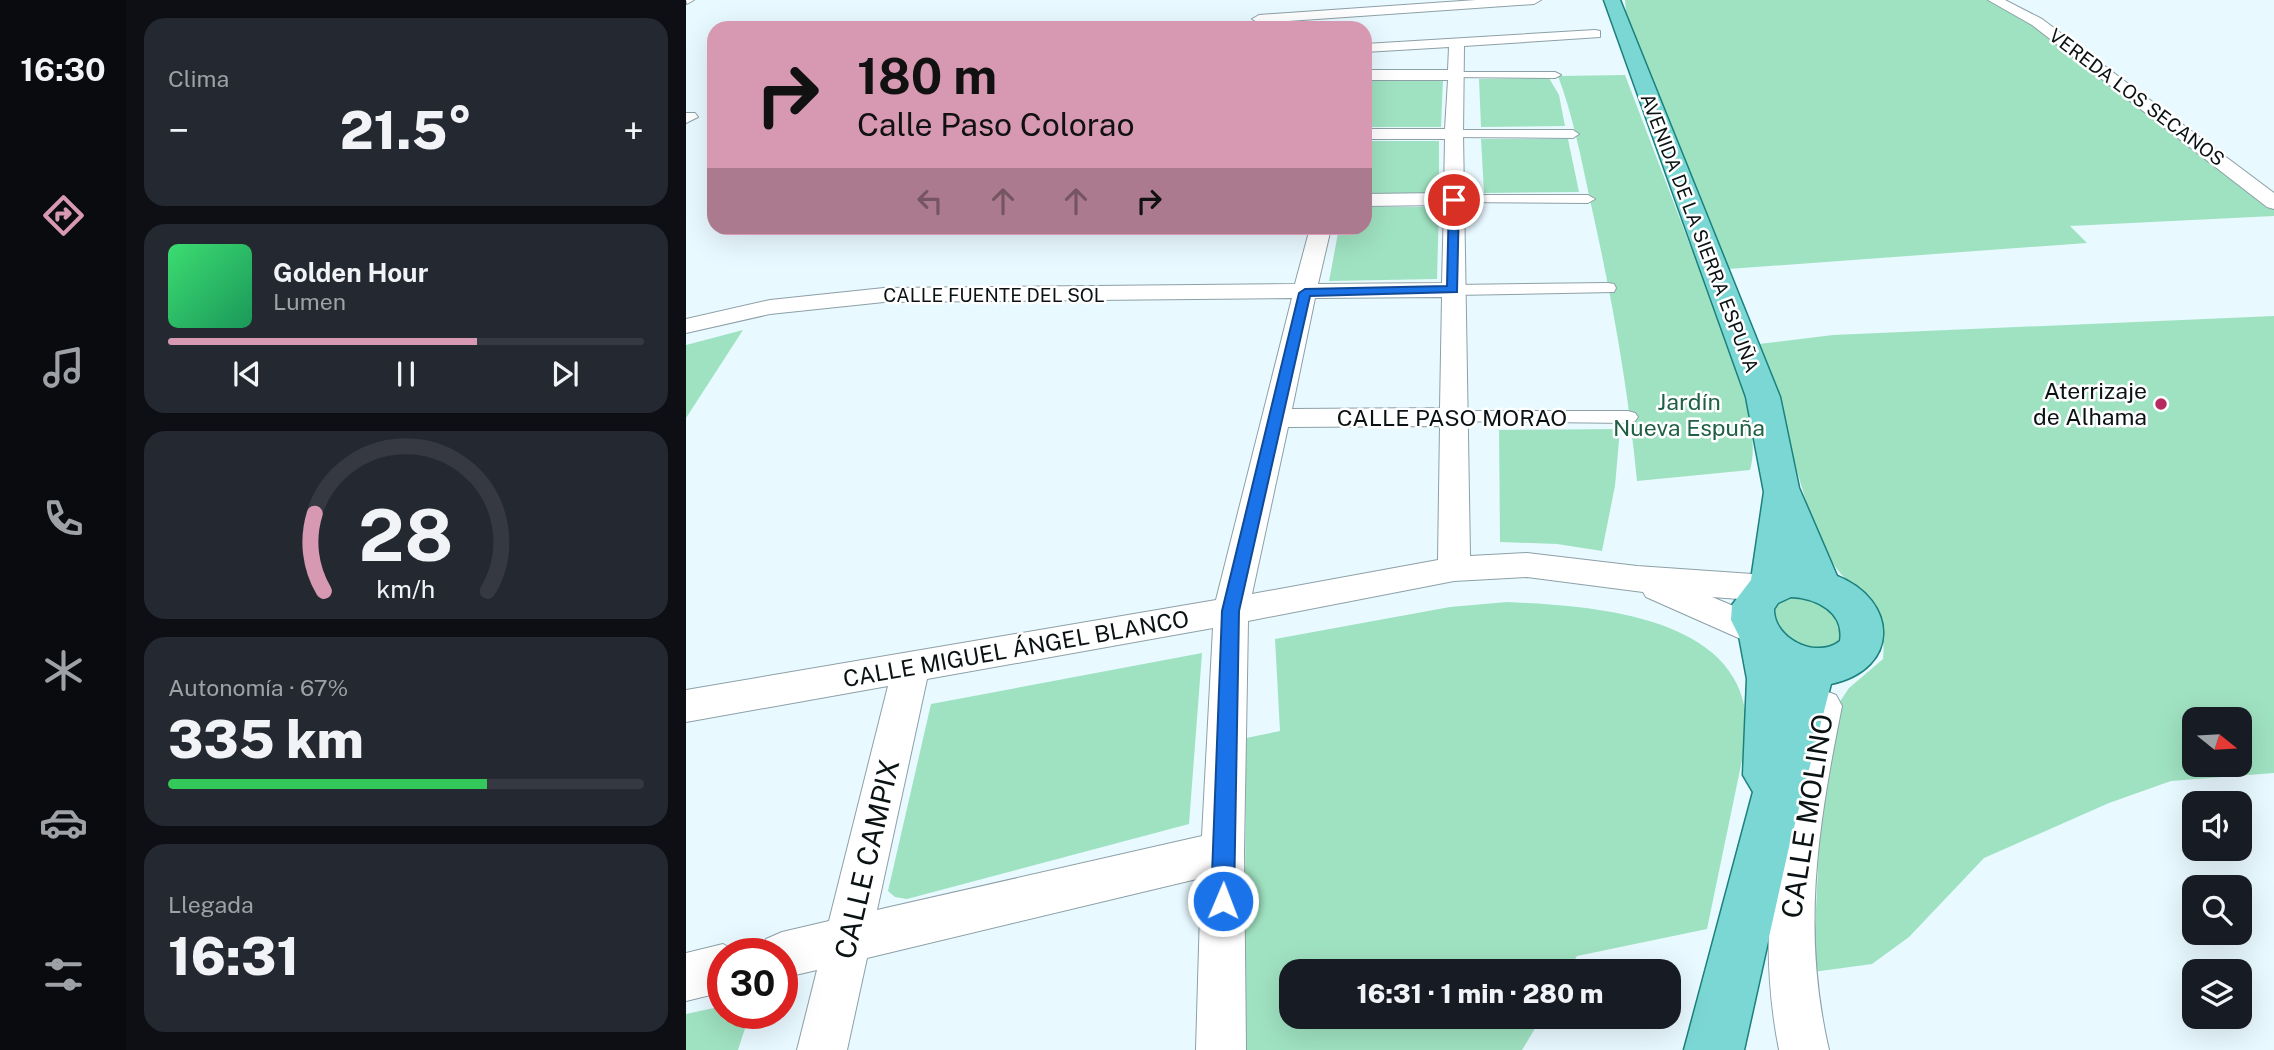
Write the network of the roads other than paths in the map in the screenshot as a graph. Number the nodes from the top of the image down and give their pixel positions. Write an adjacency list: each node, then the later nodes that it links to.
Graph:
1 (1534, 0): 4 (street)
2 (1996, 0): 17 (street, VEREDA LOS SECANOS)
3 (1614, 4): 26 (main road, AVENIDA DE LA SIERRA ESPUÑA)
4 (1259, 19)
5 (1595, 34): 6 (street)
6 (1457, 42): 7 (street); 9 (street)
7 (1372, 48)
8 (1372, 75): 9 (street)
9 (1456, 75): 10 (street); 12 (street)
10 (1555, 75)
11 (1372, 134): 12 (street)
12 (1454, 134): 13 (street); 15 (street)
13 (1573, 134)
14 (1372, 200): 15 (street)
15 (1454, 200): 16 (street); 20 (street)
16 (1588, 200)
17 (2274, 203)
18 (1318, 235): 21 (street)
19 (1608, 288): 20 (street)
20 (1453, 290): 21 (street, CALLE FUENTE DEL SOL); 25 (street)
21 (1305, 293): 22 (street, CALLE FUENTE DEL SOL); 24 (street)
22 (686, 326)
23 (1628, 417): 25 (street, CALLE PASO MORAO)
24 (1276, 418): 25 (street, CALLE PASO MORAO); 31 (street)
25 (1453, 418): 27 (street)
26 (1781, 488): 29 (main road, AVENIDA DE LA SIERRA ESPUÑA); 30 (main road, AVENIDA DE LA SIERRA ESPUÑA)
27 (1454, 569): 28 (street, CALLE MIGUEL ÁNGEL BLANCO); 31 (street, CALLE MIGUEL ÁNGEL BLANCO)
28 (1637, 579): 30 (street, CALLE MIGUEL ÁNGEL BLANCO); 32 (street, CALLE MIGUEL ÁNGEL BLANCO)
29 (1821, 586): 30 (main road); 33 (main road)
30 (1769, 587): 32 (main road)
31 (1231, 611): 34 (street, CALLE MIGUEL ÁNGEL BLANCO); 37 (street)
32 (1758, 634): 33 (main road); 36 (main road)
33 (1823, 666): 36 (main road); 45 (street, CALLE MOLINO)
34 (911, 667): 35 (street, CALLE MIGUEL ÁNGEL BLANCO); 38 (street, CALLE CAMPIX)
35 (686, 706)
36 (1763, 847): 44 (main road)
37 (1223, 852): 38 (street); 43 (street)
38 (849, 939): 39 (street); 42 (street, CALLE CAMPIX)
39 (798, 951)
40 (707, 972): 41 (street)
41 (686, 977)
42 (822, 1050)
43 (1221, 1050)
44 (1714, 1050)
45 (1804, 1050)

